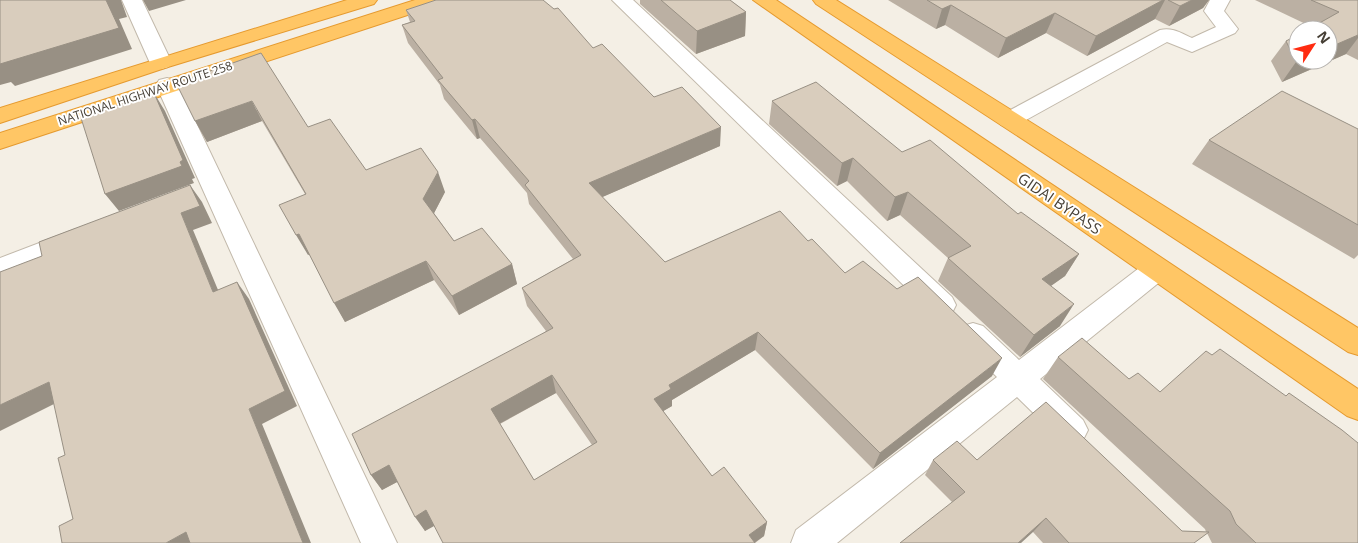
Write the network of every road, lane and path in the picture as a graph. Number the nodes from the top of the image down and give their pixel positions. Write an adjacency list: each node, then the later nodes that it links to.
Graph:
1 (132, 0): 8 (street)
2 (367, 0): 8 (highway, NATIONAL HIGHWAY ROUTE 258)
3 (434, 0): 8 (highway, NATIONAL HIGHWAY ROUTE 258)
4 (622, 0): 16 (street)
5 (763, 0): 14 (highway, GIDAI BYPASS)
6 (823, 0): 10 (highway)
7 (1220, 0): 10 (street)
8 (164, 74): 9 (highway, NATIONAL HIGHWAY ROUTE 258); 11 (highway, NATIONAL HIGHWAY ROUTE 258); 19 (street)
9 (0, 116)
10 (1009, 120): 15 (highway)
11 (0, 141)
12 (102, 230): 13 (street)
13 (0, 269)
14 (1157, 269): 16 (street); 17 (highway, GIDAI BYPASS)
15 (1358, 343)
16 (1019, 378): 18 (street); 20 (street)
17 (1358, 406)
18 (1096, 452)
19 (379, 543)
20 (809, 543)

